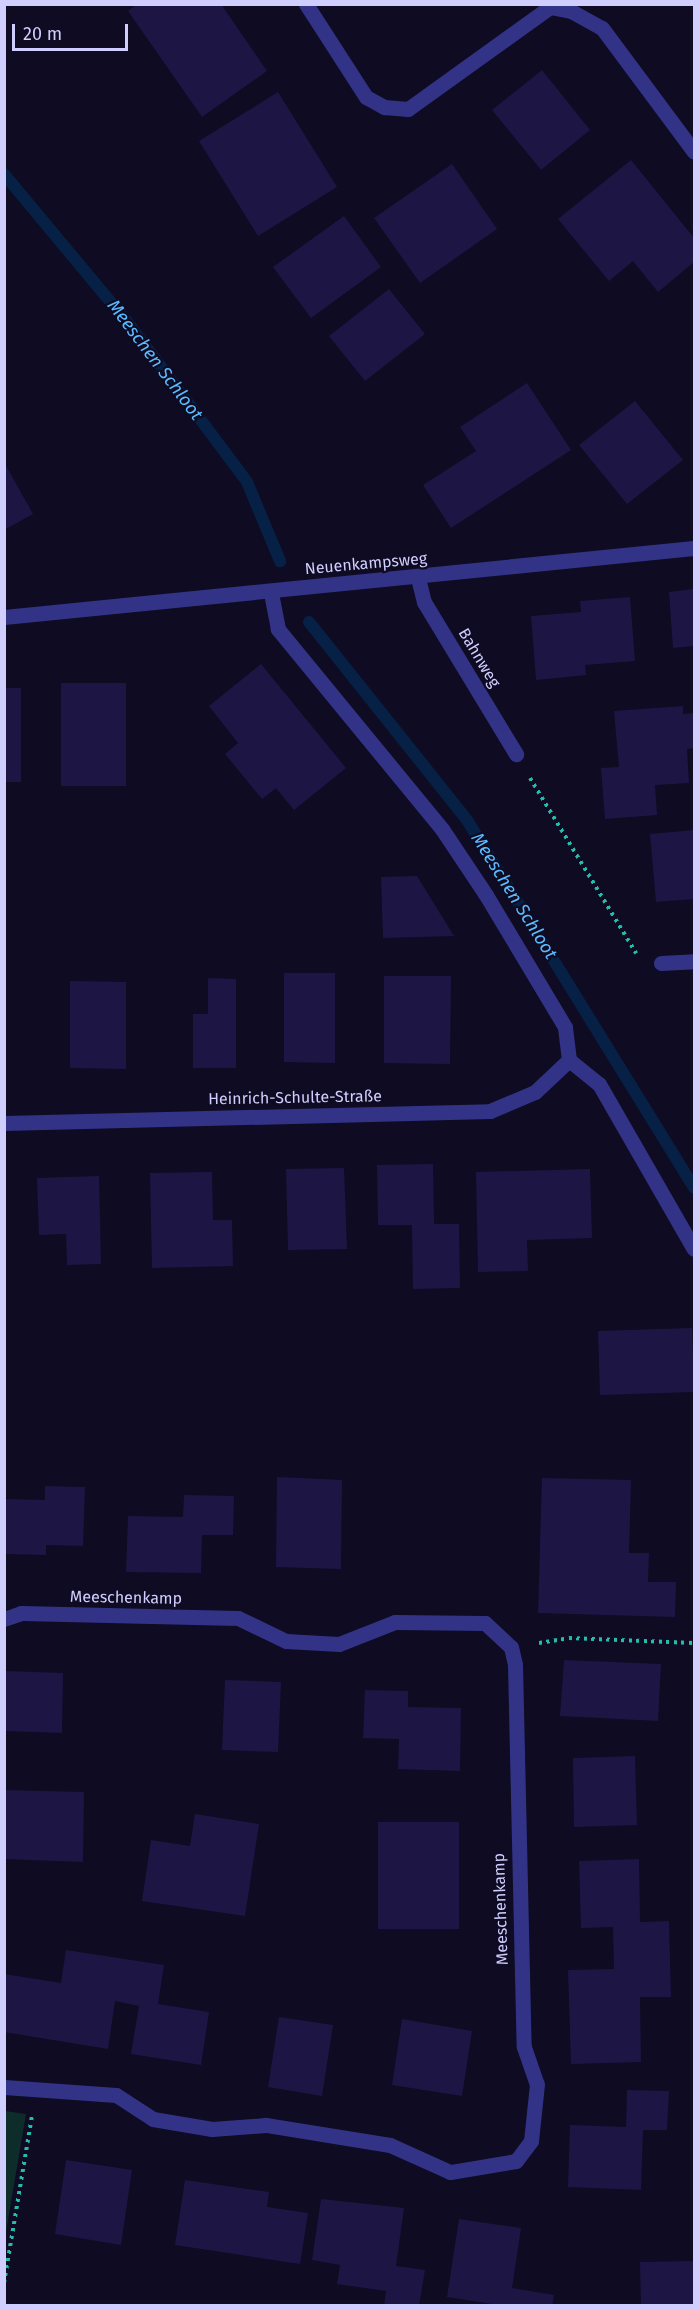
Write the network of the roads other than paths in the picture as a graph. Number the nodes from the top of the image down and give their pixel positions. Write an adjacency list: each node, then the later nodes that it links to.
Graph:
1 (306, 4): 2 (street)
2 (694, 152)
3 (694, 548): 4 (street, Neuenkampsweg)
4 (418, 578): 5 (street, Neuenkampsweg); 7 (street, Bahnweg)
5 (271, 592): 6 (street, Neuenkampsweg); 10 (street)
6 (4, 617)
7 (516, 754)
8 (694, 961): 9 (street)
9 (661, 963)
10 (569, 1060): 11 (street, Heinrich-Schulte-Straße); 12 (street)
11 (4, 1123)
12 (694, 1249)
13 (4, 1619): 14 (street, Meeschenkamp)
14 (4, 2086)

